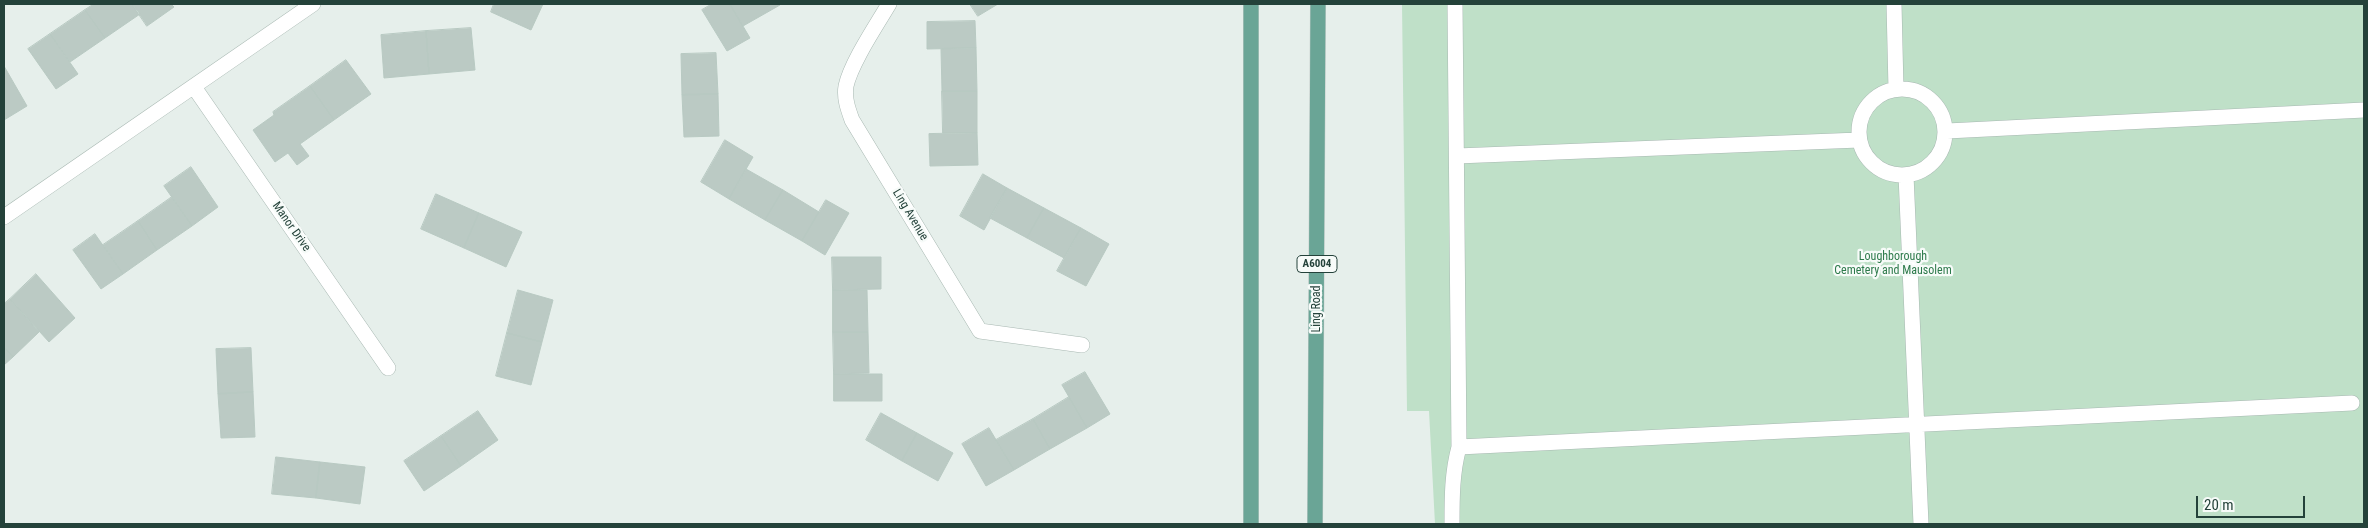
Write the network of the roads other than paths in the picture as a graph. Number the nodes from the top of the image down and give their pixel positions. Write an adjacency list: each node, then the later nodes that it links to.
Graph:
1 (312, 4): 7 (street)
2 (889, 4): 15 (street, Ling Avenue)
3 (1252, 4): 20 (main road)
4 (1318, 4): 21 (main road, Ling Road / A6004)
5 (1455, 4): 12 (street)
6 (1894, 4): 8 (street)
7 (194, 87): 14 (street); 16 (street, Manor Drive)
8 (1896, 89): 10 (street); 11 (street)
9 (2364, 110): 10 (street)
10 (1947, 131): 13 (street)
11 (1859, 140): 12 (street); 13 (street)
12 (1457, 156): 19 (street)
13 (1906, 176): 18 (street)
14 (4, 217)
15 (1082, 345)
16 (388, 368)
17 (2352, 403): 18 (street)
18 (1916, 425): 19 (street); 23 (street)
19 (1459, 447): 22 (street)
20 (1251, 524)
21 (1315, 524)
22 (1452, 524)
23 (1922, 524)

